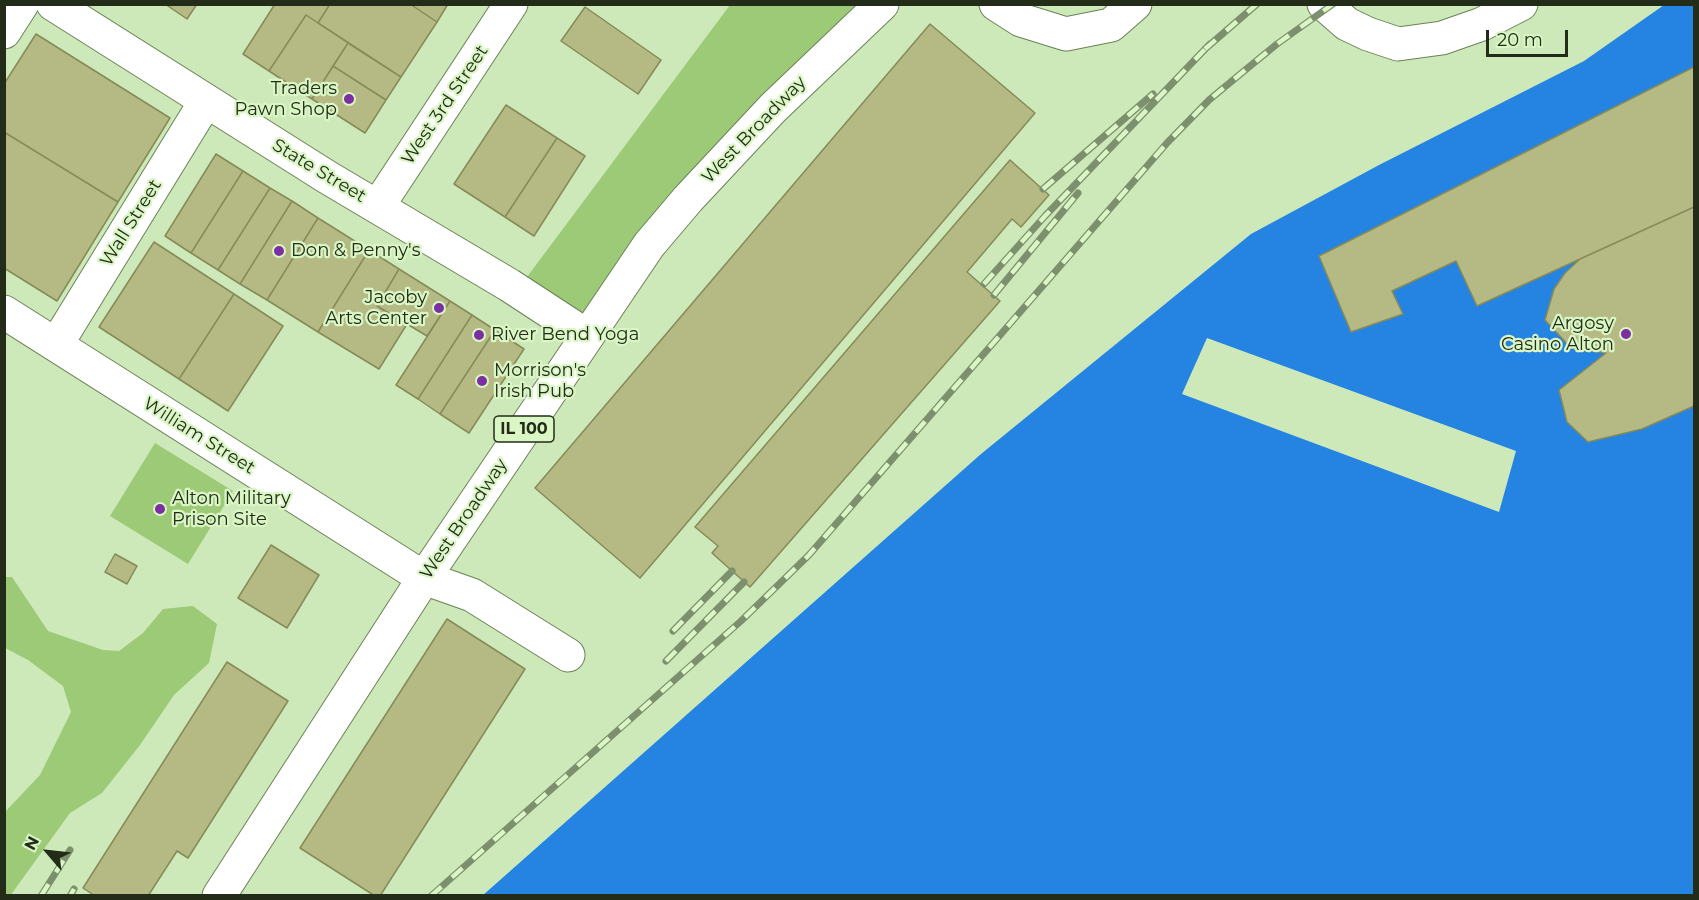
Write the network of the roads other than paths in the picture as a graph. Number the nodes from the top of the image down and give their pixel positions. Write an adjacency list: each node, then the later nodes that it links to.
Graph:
1 (22, 4): 9 (street)
2 (53, 4): 10 (street, State Street)
3 (511, 4): 11 (street, West 3rd Street)
4 (882, 4): 13 (street, West Broadway / IL 100)
5 (996, 4): 6 (street)
6 (1136, 4)
7 (1324, 4): 8 (street)
8 (1521, 4)
9 (4, 32)
10 (206, 101): 11 (street, State Street); 14 (street, Wall Street)
11 (378, 206): 13 (street, State Street)
12 (4, 312): 14 (street, William Street)
13 (587, 336): 15 (street, West Broadway / IL 100)
14 (56, 345): 15 (street, William Street)
15 (424, 578): 16 (street, William Street); 17 (street, West Broadway / IL 100)
16 (567, 655)
17 (219, 896)

